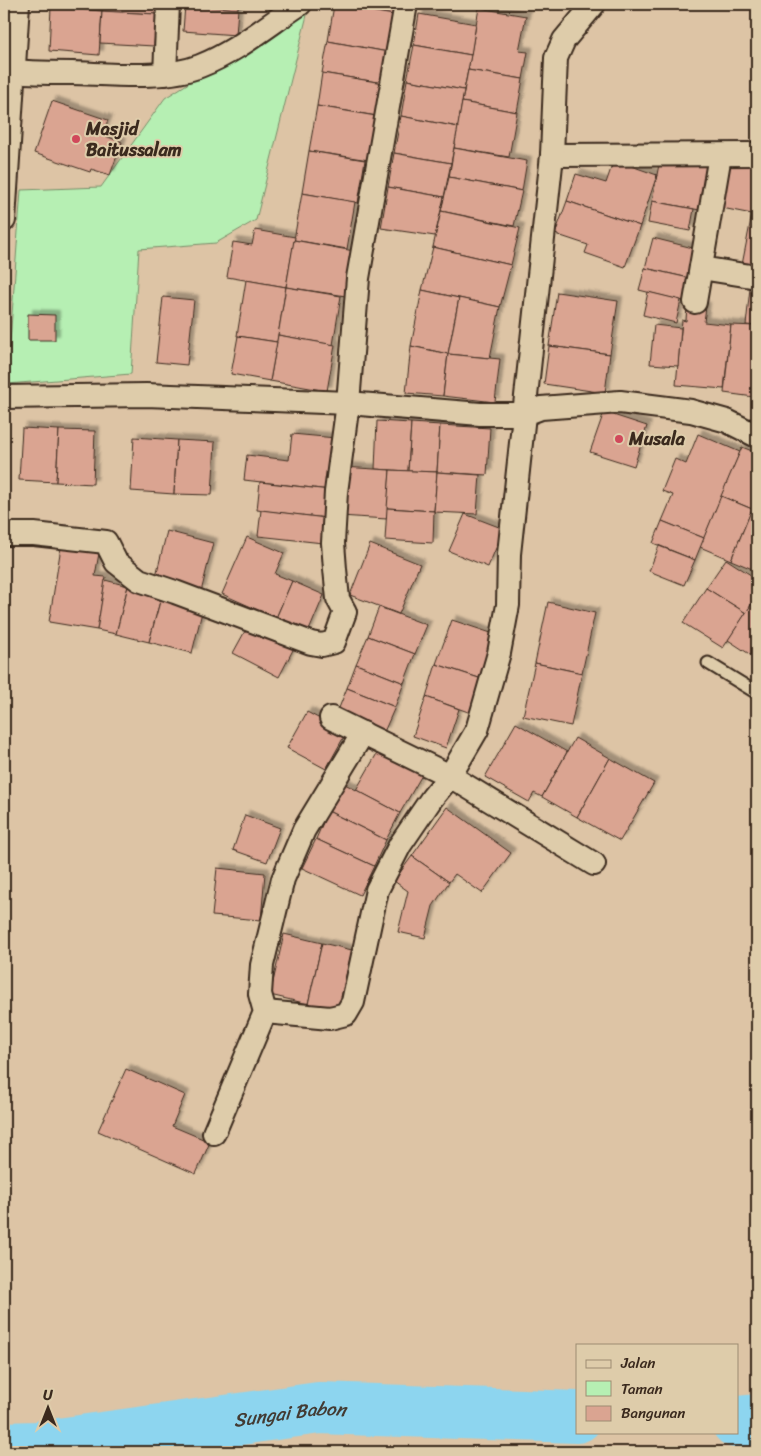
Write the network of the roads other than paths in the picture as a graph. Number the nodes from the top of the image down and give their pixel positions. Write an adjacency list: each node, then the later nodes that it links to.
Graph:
1 (18, 4): 6 (street)
2 (168, 4): 7 (street)
3 (300, 4): 7 (street)
4 (406, 4): 16 (street)
5 (594, 4): 8 (street)
6 (8, 71): 7 (street); 11 (street)
7 (165, 74)
8 (552, 154): 10 (street); 17 (street)
9 (757, 154): 10 (street)
10 (720, 155): 12 (street)
11 (4, 207)
12 (700, 268): 13 (street); 14 (street)
13 (757, 276)
14 (695, 302)
15 (4, 397): 16 (street)
16 (348, 403): 17 (street); 19 (street)
17 (525, 414): 18 (street); 24 (street)
18 (757, 436)
19 (4, 534)
20 (708, 663): 21 (lane)
21 (757, 693)
22 (331, 718): 23 (street)
23 (363, 733): 24 (street); 26 (street)
24 (450, 776): 25 (street); 26 (street)
25 (594, 864)
26 (265, 1012): 27 (street)
27 (214, 1133)

